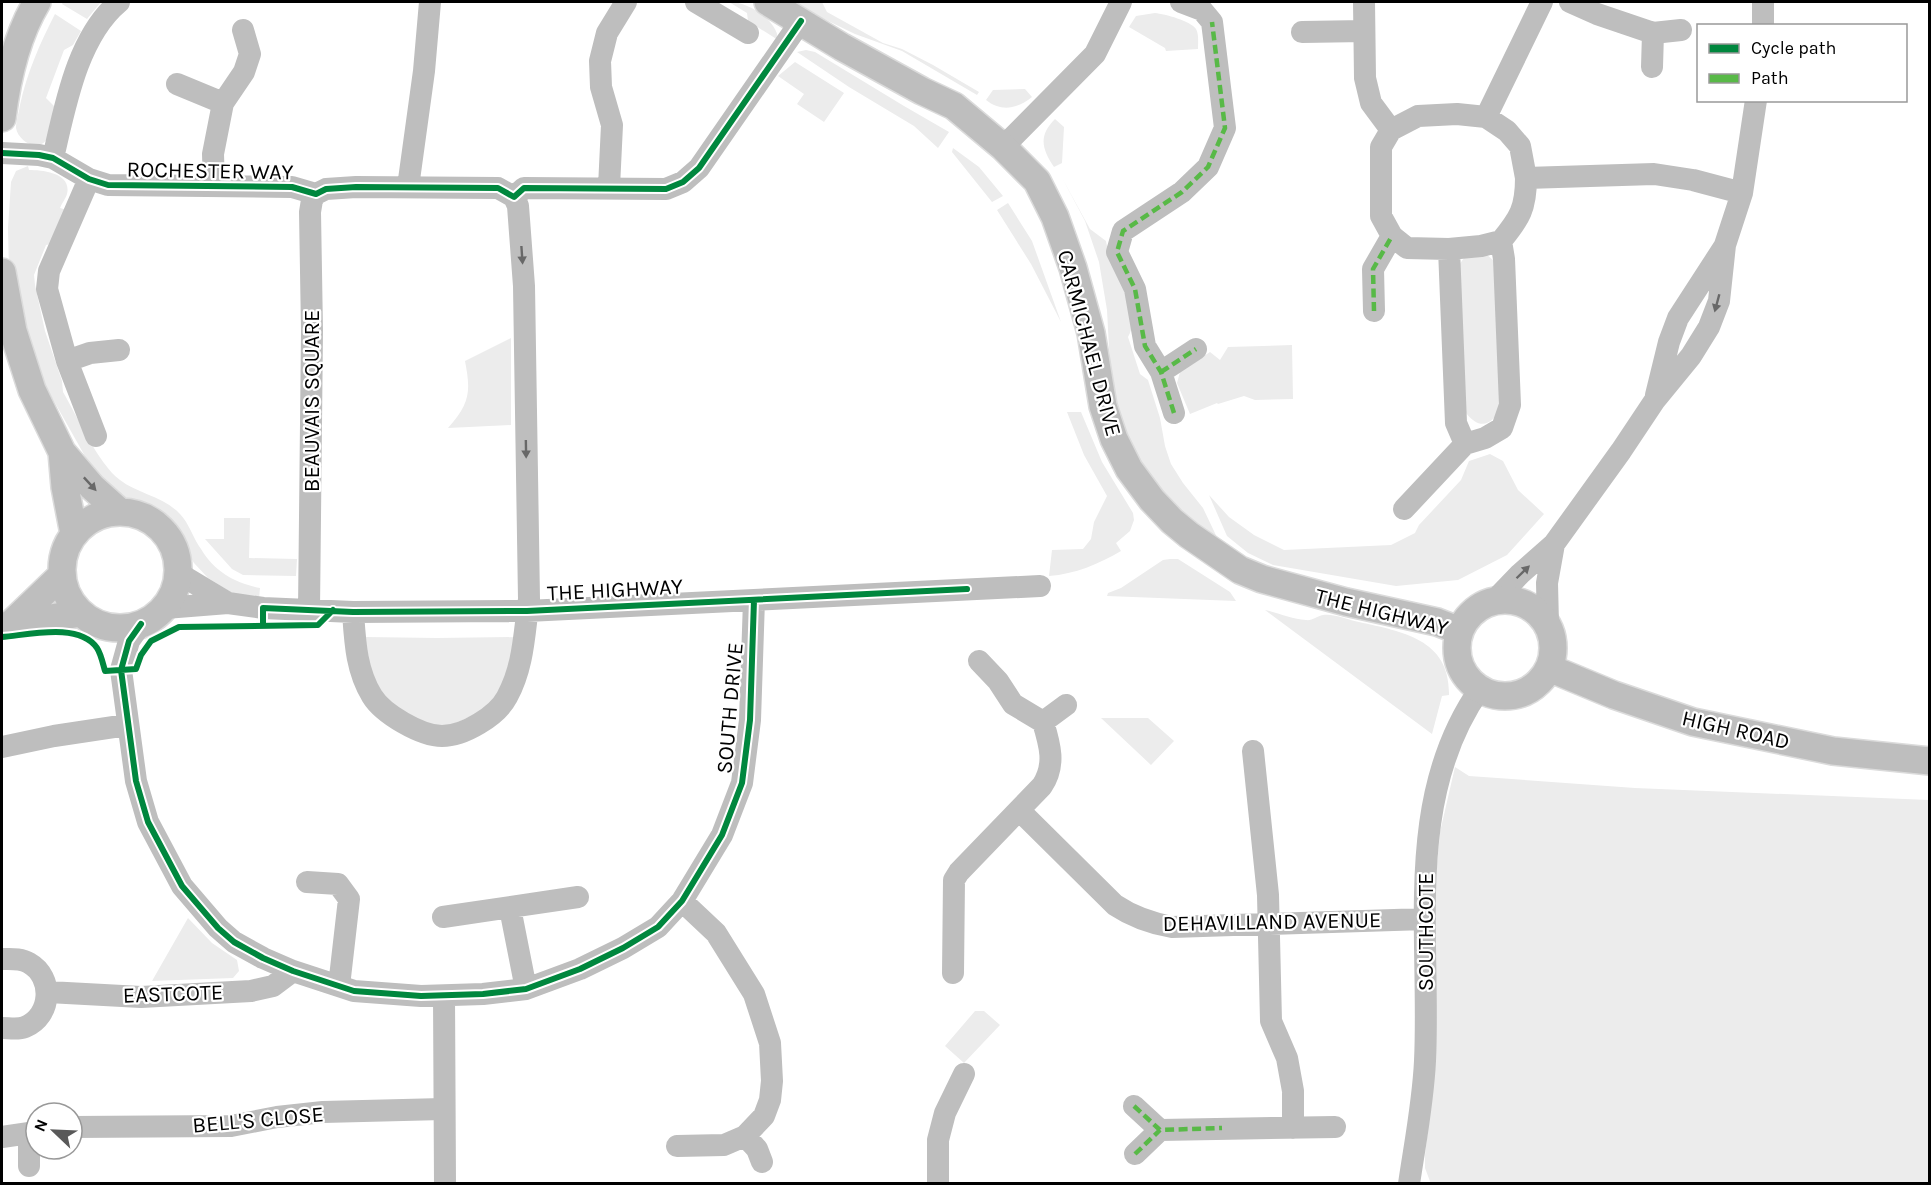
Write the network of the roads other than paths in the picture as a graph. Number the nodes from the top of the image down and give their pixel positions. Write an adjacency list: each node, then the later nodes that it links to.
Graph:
1 (37, 2): 26 (main road)
2 (119, 2): 30 (street)
3 (430, 2): 34 (street)
4 (626, 2): 35 (street)
5 (696, 2): 19 (street)
6 (768, 2): 13 (main road, CARMICHAEL DRIVE)
7 (1121, 2): 28 (street)
8 (1182, 2): 48 (street)
9 (1364, 2): 17 (street)
10 (1542, 2): 25 (street)
11 (1570, 2): 20 (street)
12 (1763, 2): 14 (street)
13 (801, 21): 28 (main road, CARMICHAEL DRIVE); 35 (street)
14 (1763, 24)
15 (243, 30): 24 (street)
16 (1681, 30): 20 (street)
17 (1364, 31): 18 (street); 27 (street)
18 (1302, 32)
19 (748, 33)
20 (1653, 33): 21 (street)
21 (1652, 67)
22 (177, 84): 24 (street)
23 (1756, 102): 36 (street)
24 (223, 104): 33 (street)
25 (1486, 117): 27 (street); 31 (street)
26 (2, 118)
27 (1391, 130): 39 (street)
28 (1004, 147): 61 (main road, CARMICHAEL DRIVE)
29 (2, 153): 30 (street, ROCHESTER WAY)
30 (53, 158): 32 (street, ROCHESTER WAY)
31 (1526, 178): 36 (street); 40 (street)
32 (89, 179): 33 (street, ROCHESTER WAY); 47 (street)
33 (214, 186): 37 (street, ROCHESTER WAY)
34 (408, 187): 37 (street, ROCHESTER WAY); 38 (street, ROCHESTER WAY)
35 (609, 187): 38 (street)
36 (1742, 193): 41 (street)
37 (316, 194): 66 (street, BEAUVAIS SQUARE)
38 (514, 197): 67 (street, one-way to 67)
39 (1392, 236): 42 (street); 44 (street)
40 (1501, 241): 42 (street); 52 (street)
41 (1725, 245): 49 (street); 49 (street, one-way to 49)
42 (1449, 249): 52 (street)
43 (2, 272): 53 (main road)
44 (1374, 311)
45 (1196, 349): 48 (street)
46 (119, 350): 47 (street)
47 (67, 361): 51 (street)
48 (1161, 372): 50 (street)
49 (1655, 400): 57 (street)
50 (1174, 413)
51 (96, 436)
52 (1464, 444): 54 (street)
53 (62, 452): 55 (main road, one-way to 55); 56 (main road)
54 (1404, 509)
55 (120, 512): 56 (main road); 58 (main road)
56 (74, 534): 59 (main road)
57 (1554, 544): 63 (street, one-way to 57); 71 (street)
58 (178, 573): 64 (street, THE HIGHWAY); 65 (main road)
59 (62, 575): 69 (main road); 72 (main road)
60 (1040, 586): 62 (street, THE HIGHWAY)
61 (1305, 591): 73 (main road, THE HIGHWAY)
62 (754, 600): 67 (street, THE HIGHWAY); 86 (street, SOUTH DRIVE)
63 (1494, 602): 71 (main road); 73 (main road)
64 (228, 603): 65 (street, THE HIGHWAY); 66 (street, THE HIGHWAY)
65 (165, 608): 70 (main road)
66 (309, 610): 68 (street, THE HIGHWAY)
67 (527, 611): 68 (street, THE HIGHWAY); 68 (street)
68 (353, 612)
69 (81, 613): 70 (main road); 72 (main road)
70 (141, 624): 79 (street, SOUTH DRIVE)
71 (1548, 624): 75 (main road)
72 (6, 625)
73 (1460, 631): 76 (main road)
74 (979, 661): 78 (street)
75 (1549, 669): 76 (main road); 82 (main road, HIGH ROAD)
76 (1480, 689): 89 (street, SOUTHCOTE)
77 (1066, 705): 78 (street)
78 (1043, 722): 83 (street)
79 (127, 725): 80 (street); 92 (street, SOUTH DRIVE)
80 (2, 747)
81 (1253, 751): 90 (street)
82 (1929, 760)
83 (1020, 810): 90 (street, DEHAVILLAND AVENUE); 93 (street)
84 (307, 882): 94 (street)
85 (578, 897): 87 (street)
86 (682, 901): 95 (street, SOUTH DRIVE); 107 (street)
87 (510, 908): 88 (street); 95 (street)
88 (443, 917)
89 (1425, 919): 90 (street, DEHAVILLAND AVENUE); 116 (street, SOUTHCOTE)
90 (1268, 924): 104 (street)
91 (2, 958): 96 (street)
92 (292, 971): 94 (street, SOUTH DRIVE); 96 (street, EASTCOTE)
93 (953, 973)
94 (339, 986): 97 (street, SOUTH DRIVE)
95 (526, 989): 97 (street, SOUTH DRIVE)
96 (48, 992): 98 (street)
97 (444, 996): 101 (street)
98 (2, 1028)
99 (964, 1074): 115 (street)
100 (1134, 1106): 105 (street)
101 (443, 1109): 102 (street, BELL'S CLOSE); 114 (street)
102 (84, 1127)
103 (1335, 1127): 104 (street)
104 (1293, 1128): 105 (street)
105 (1160, 1130): 110 (street)
106 (24, 1133): 108 (street)
107 (745, 1136): 109 (street); 112 (street)
108 (2, 1137)
109 (677, 1146)
110 (1135, 1154)
111 (30, 1161): 113 (street)
112 (762, 1162)
113 (29, 1166)
114 (445, 1184)
115 (938, 1184)
116 (1409, 1184)

